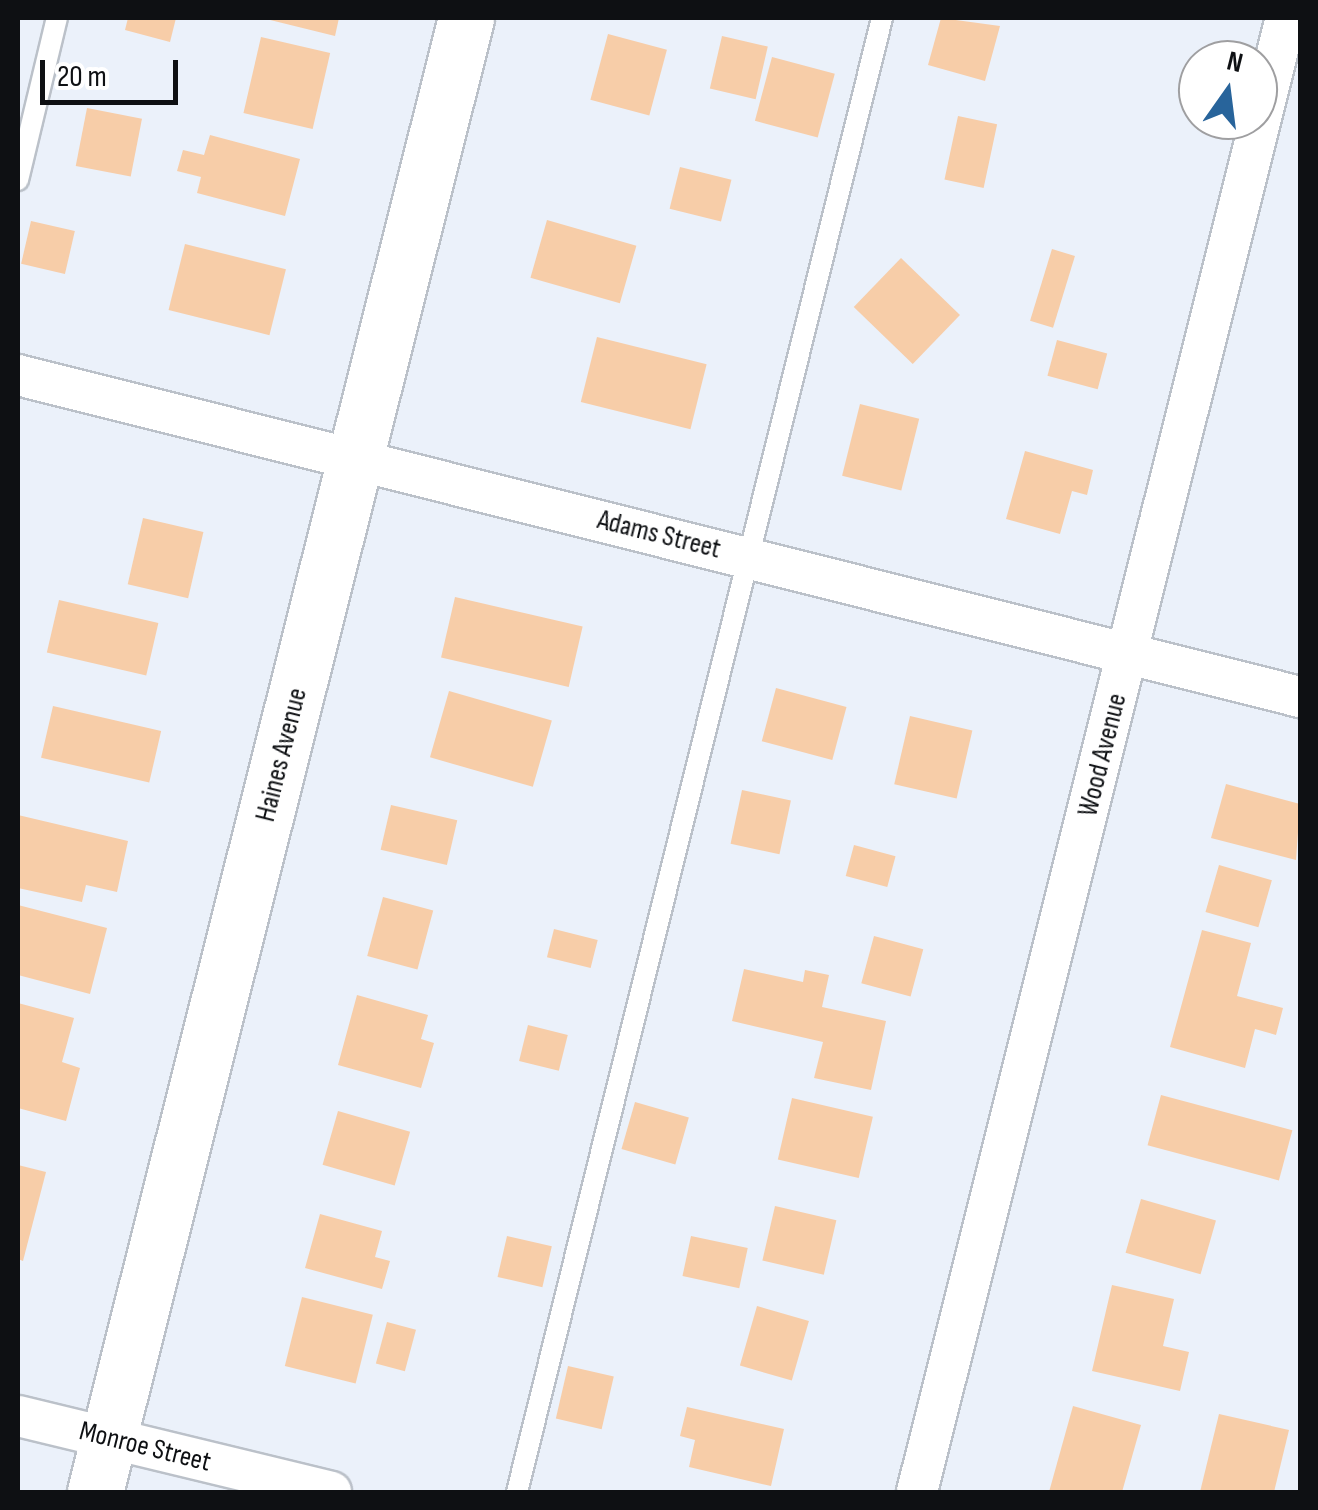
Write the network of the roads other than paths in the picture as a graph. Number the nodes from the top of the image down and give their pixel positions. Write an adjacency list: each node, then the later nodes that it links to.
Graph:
1 (58, 18): 5 (lane)
2 (466, 18): 7 (main road, Haines Avenue)
3 (882, 18): 8 (lane)
4 (1286, 18): 9 (street, Wood Avenue)
5 (18, 180)
6 (18, 375): 7 (street, Adams Street)
7 (357, 459): 8 (street, Adams Street); 12 (main road, Haines Avenue)
8 (750, 558): 9 (street, Adams Street); 15 (lane)
9 (1129, 654): 10 (street, Adams Street); 16 (street, Wood Avenue)
10 (1300, 697)
11 (18, 1416): 12 (street, Monroe Street)
12 (109, 1438): 13 (main road, Haines Avenue); 14 (street, Monroe Street)
13 (96, 1492)
14 (331, 1492)
15 (518, 1492)
16 (918, 1492)

